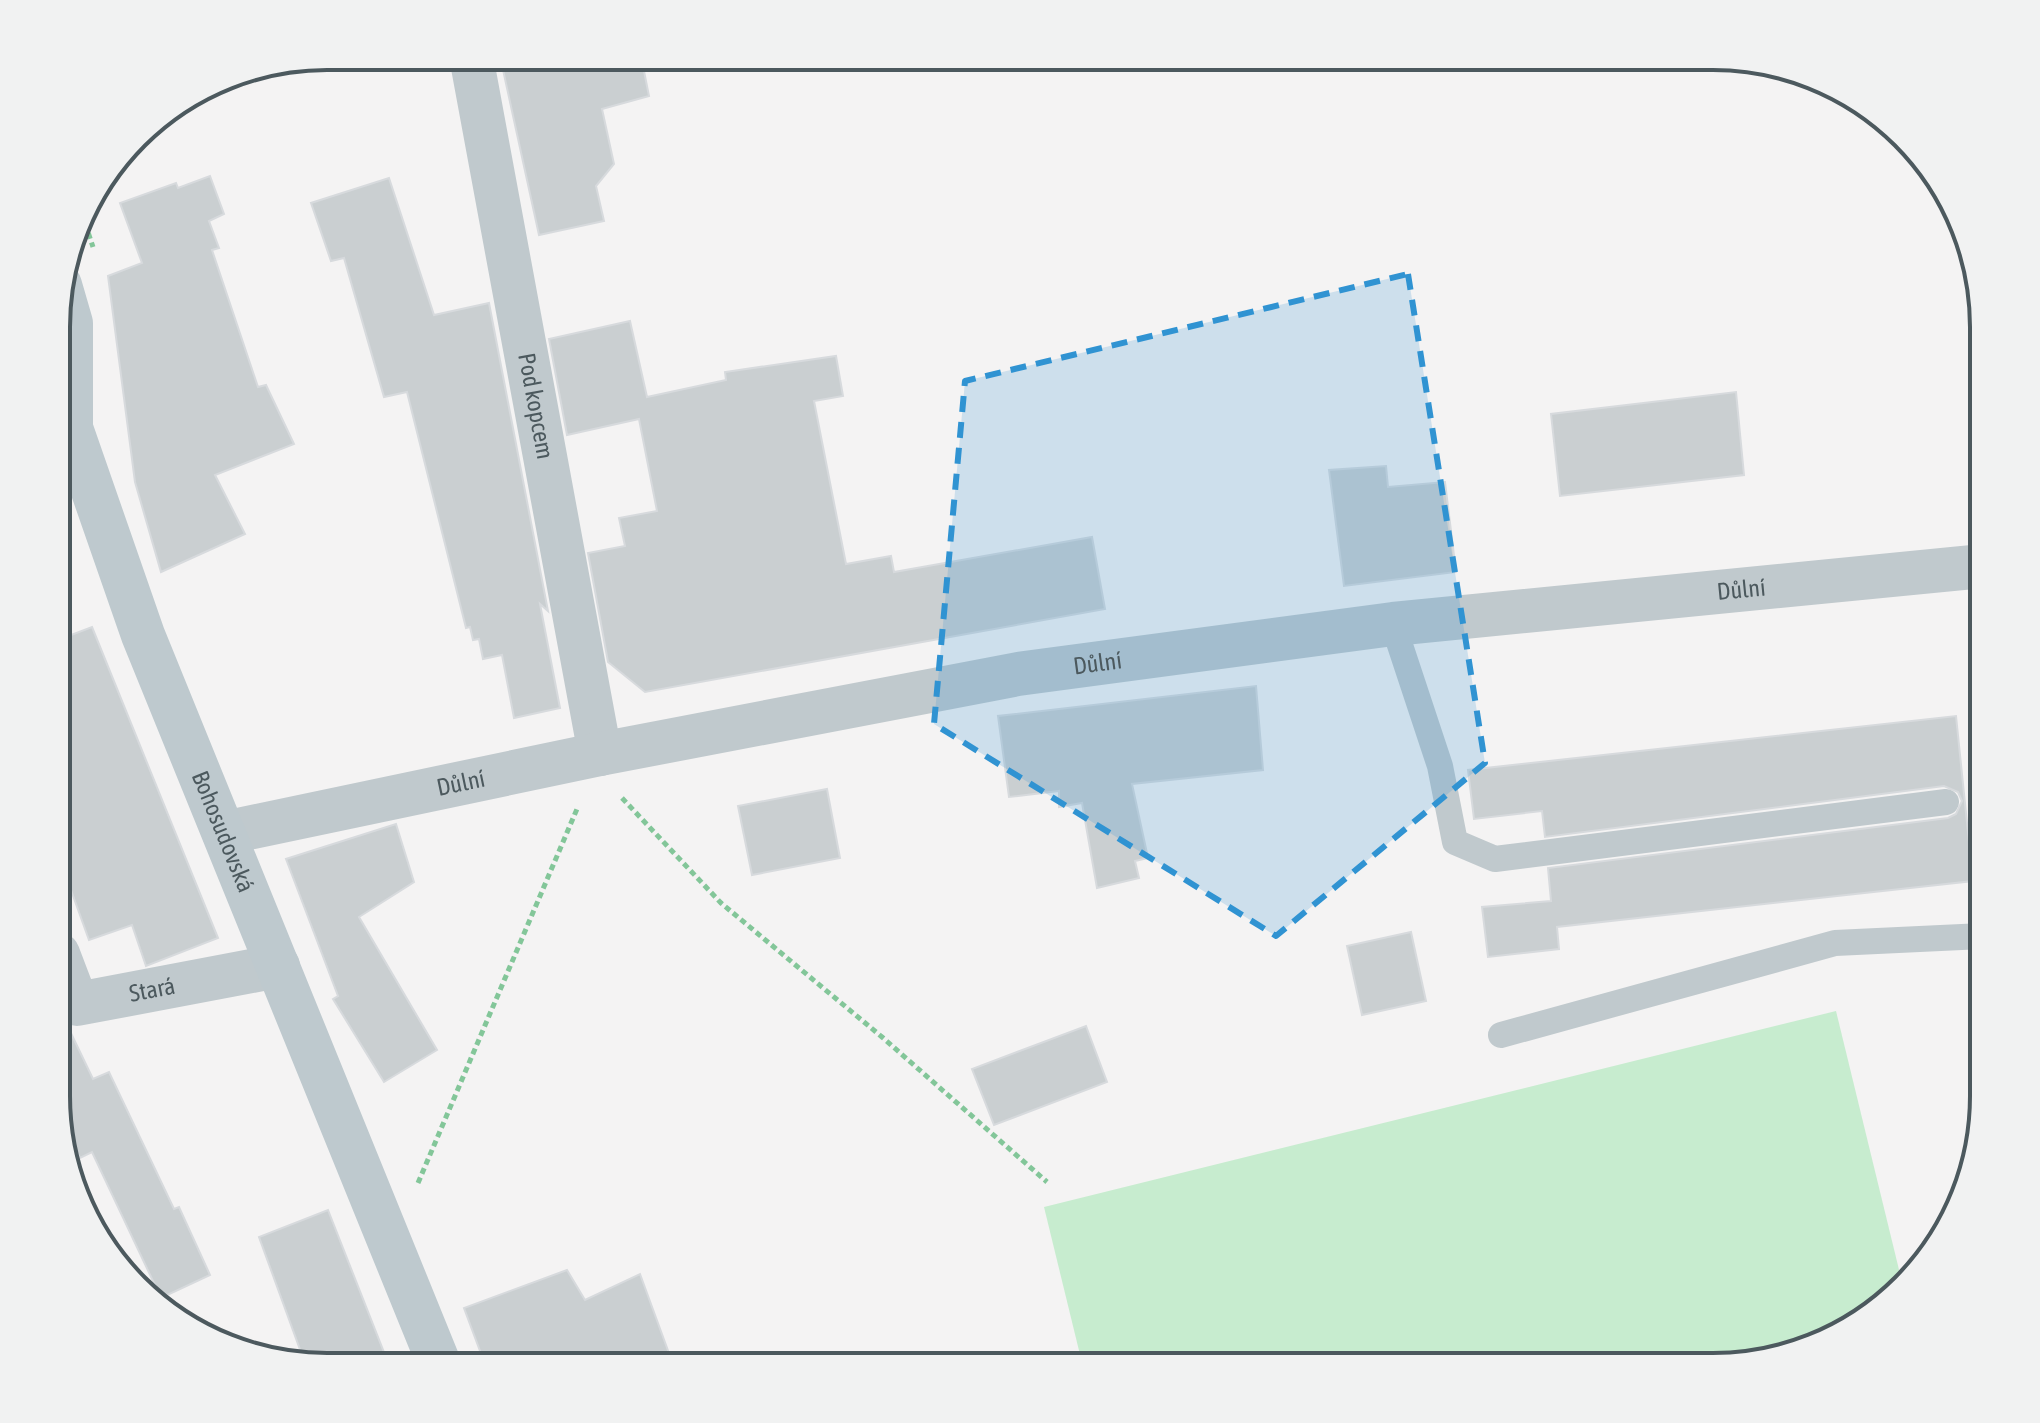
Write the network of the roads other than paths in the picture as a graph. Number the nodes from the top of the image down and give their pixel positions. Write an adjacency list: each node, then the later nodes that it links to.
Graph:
1 (474, 70): 5 (street, Pod kopcem)
2 (70, 446): 7 (street, Bohosudovská)
3 (1969, 567): 4 (street, Důlní)
4 (1393, 624): 5 (street, Důlní); 6 (lane)
5 (600, 754): 7 (street, Důlní)
6 (1946, 802)
7 (224, 833): 9 (street, Bohosudovská)
8 (1969, 937): 11 (lane)
9 (278, 966): 10 (street, Stará); 12 (street, Bohosudovská)
10 (71, 988)
11 (1501, 1035)
12 (434, 1352)

